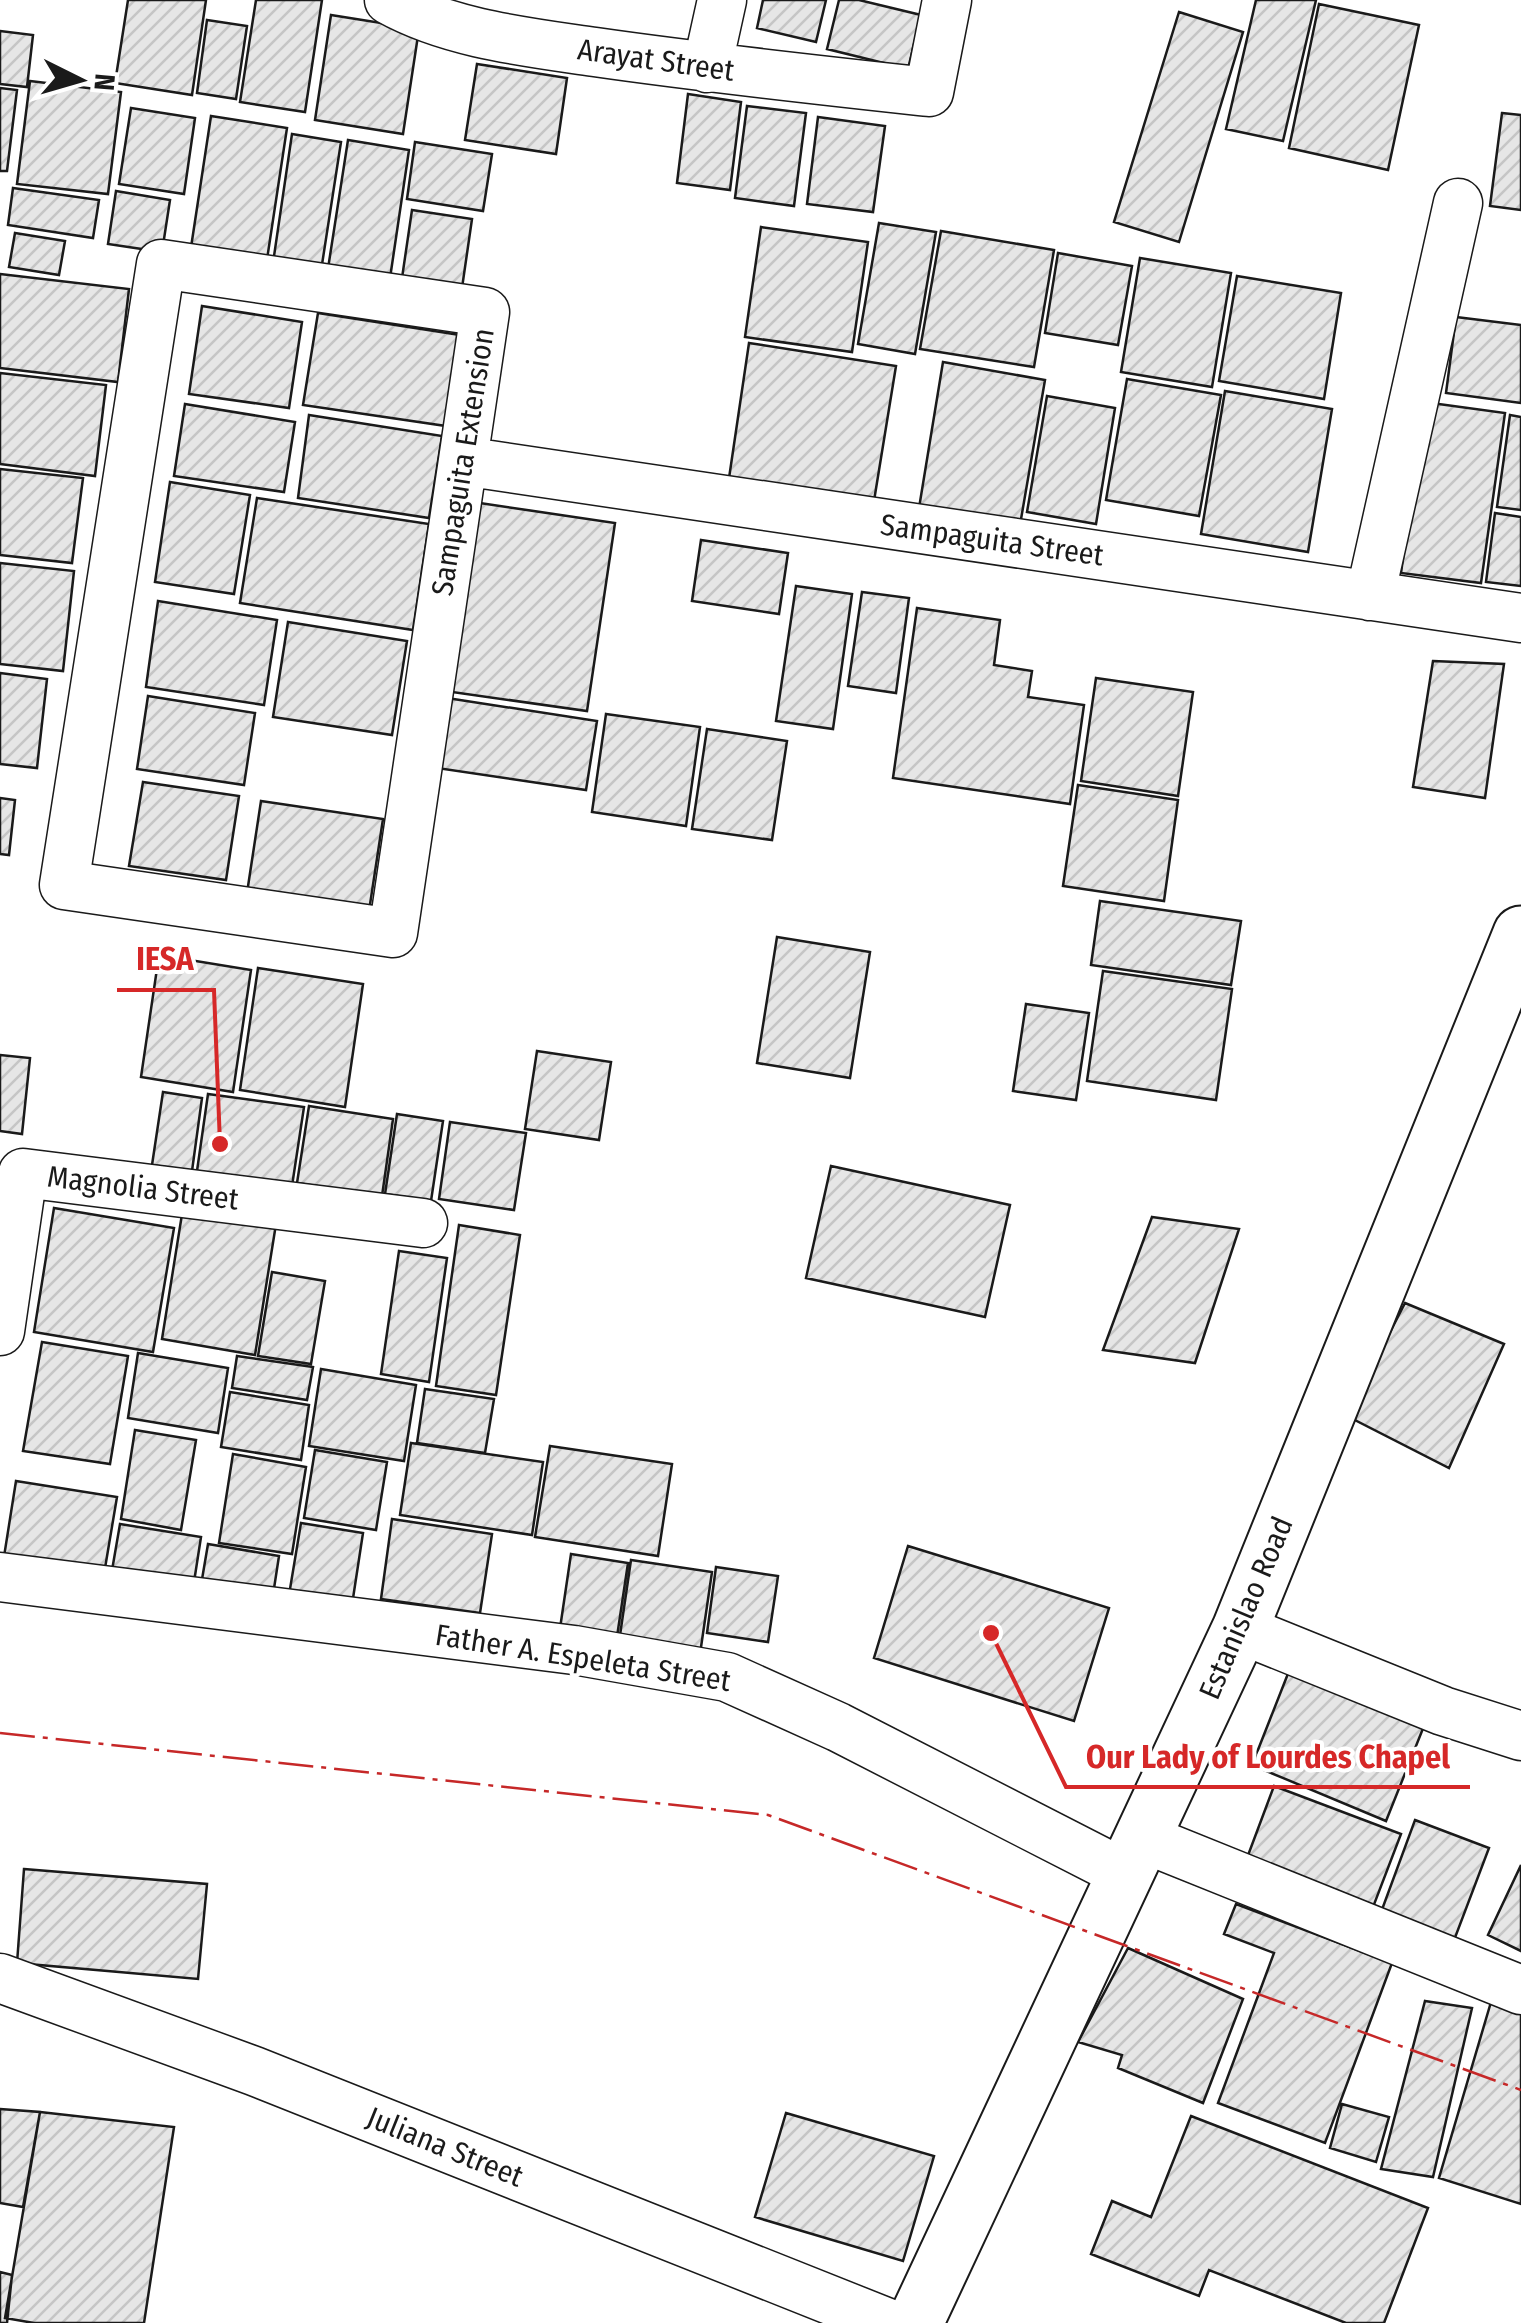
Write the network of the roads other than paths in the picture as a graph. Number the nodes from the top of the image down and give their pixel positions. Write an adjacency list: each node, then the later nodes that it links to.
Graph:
1 (389, 0): 4 (street, Arayat Street)
2 (722, 0): 5 (street)
3 (947, 0): 5 (street, Arayat Street)
4 (519, 20): 5 (street, Arayat Street)
5 (708, 68)
6 (1458, 203): 8 (street)
7 (462, 461): 7 (street, Sampaguita Extension); 8 (street, Sampaguita Street)
8 (1370, 596): 9 (street, Sampaguita Street)
9 (1521, 618)
10 (1521, 934): 14 (street, Estanislao Road)
11 (422, 1223): 12 (street, Magnolia Street)
12 (0, 1332)
13 (0, 1577): 16 (street, Father A. Espeleta Street)
14 (1240, 1630): 15 (street); 16 (street, Estanislao Road)
15 (1521, 1736)
16 (1134, 1856): 18 (street, Father A. Espeleta Street); 20 (street, Estanislao Road)
17 (0, 1978): 19 (street, Juliana Street)
18 (1521, 1990)
19 (888, 2323)
20 (915, 2323)

